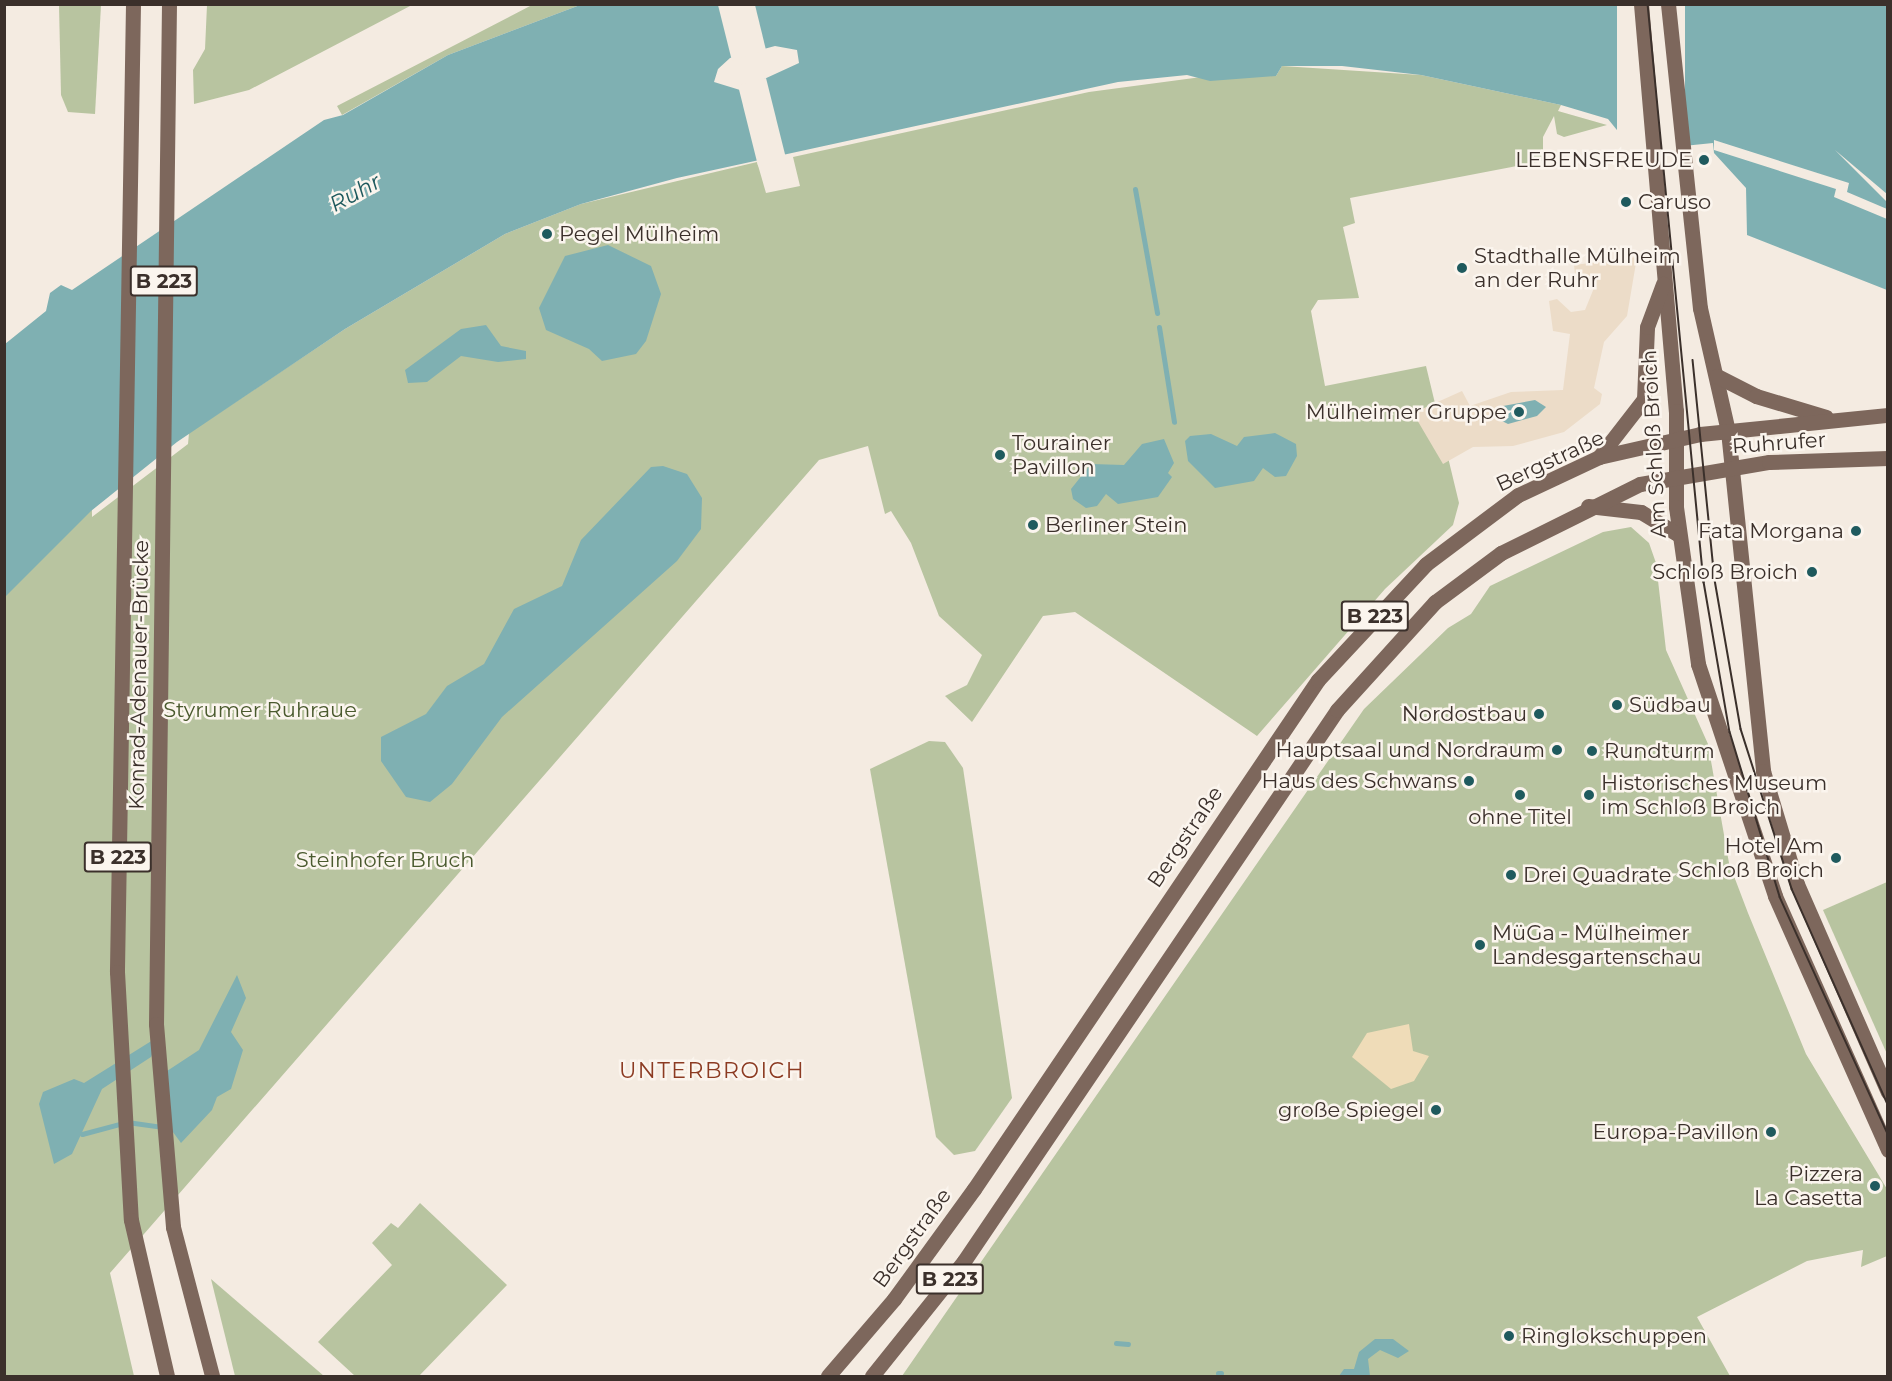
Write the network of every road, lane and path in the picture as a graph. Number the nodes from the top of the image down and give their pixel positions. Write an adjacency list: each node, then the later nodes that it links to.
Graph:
1 (133, 4): 19 (main road, Konrad-Adenauer-Brücke / B 223)
2 (169, 4): 20 (main road, Konrad-Adenauer-Brücke / B 223)
3 (1641, 4): 5 (main road, Am Schloß Broich)
4 (1668, 4): 6 (main road)
5 (1663, 282): 10 (main road, Am Schloß Broich); 11 (main road)
6 (1717, 376): 8 (main road); 9 (main road)
7 (1887, 416): 8 (main road, Ruhrufer / B 223)
8 (1834, 420): 9 (main road, Ruhrufer / B 223)
9 (1728, 431): 10 (main road, Ruhrufer / B 223); 13 (main road)
10 (1677, 438): 11 (main road, Bergstraße / B 223); 14 (main road, Am Schloß Broich)
11 (1599, 457): 21 (main road, Bergstraße / B 223)
12 (1887, 458): 13 (main road, Ruhrufer / B 223)
13 (1732, 466): 14 (main road, Ruhrufer / B 223); 17 (main road)
14 (1675, 475): 15 (main road, B 223); 16 (main road, Am Schloß Broich)
15 (1588, 506): 16 (main road); 22 (main road, B 223)
16 (1679, 535): 18 (main road, Am Schloß Broich)
17 (1887, 1092)
18 (1887, 1150)
19 (166, 1377)
20 (213, 1377)
21 (828, 1377)
22 (872, 1377)

